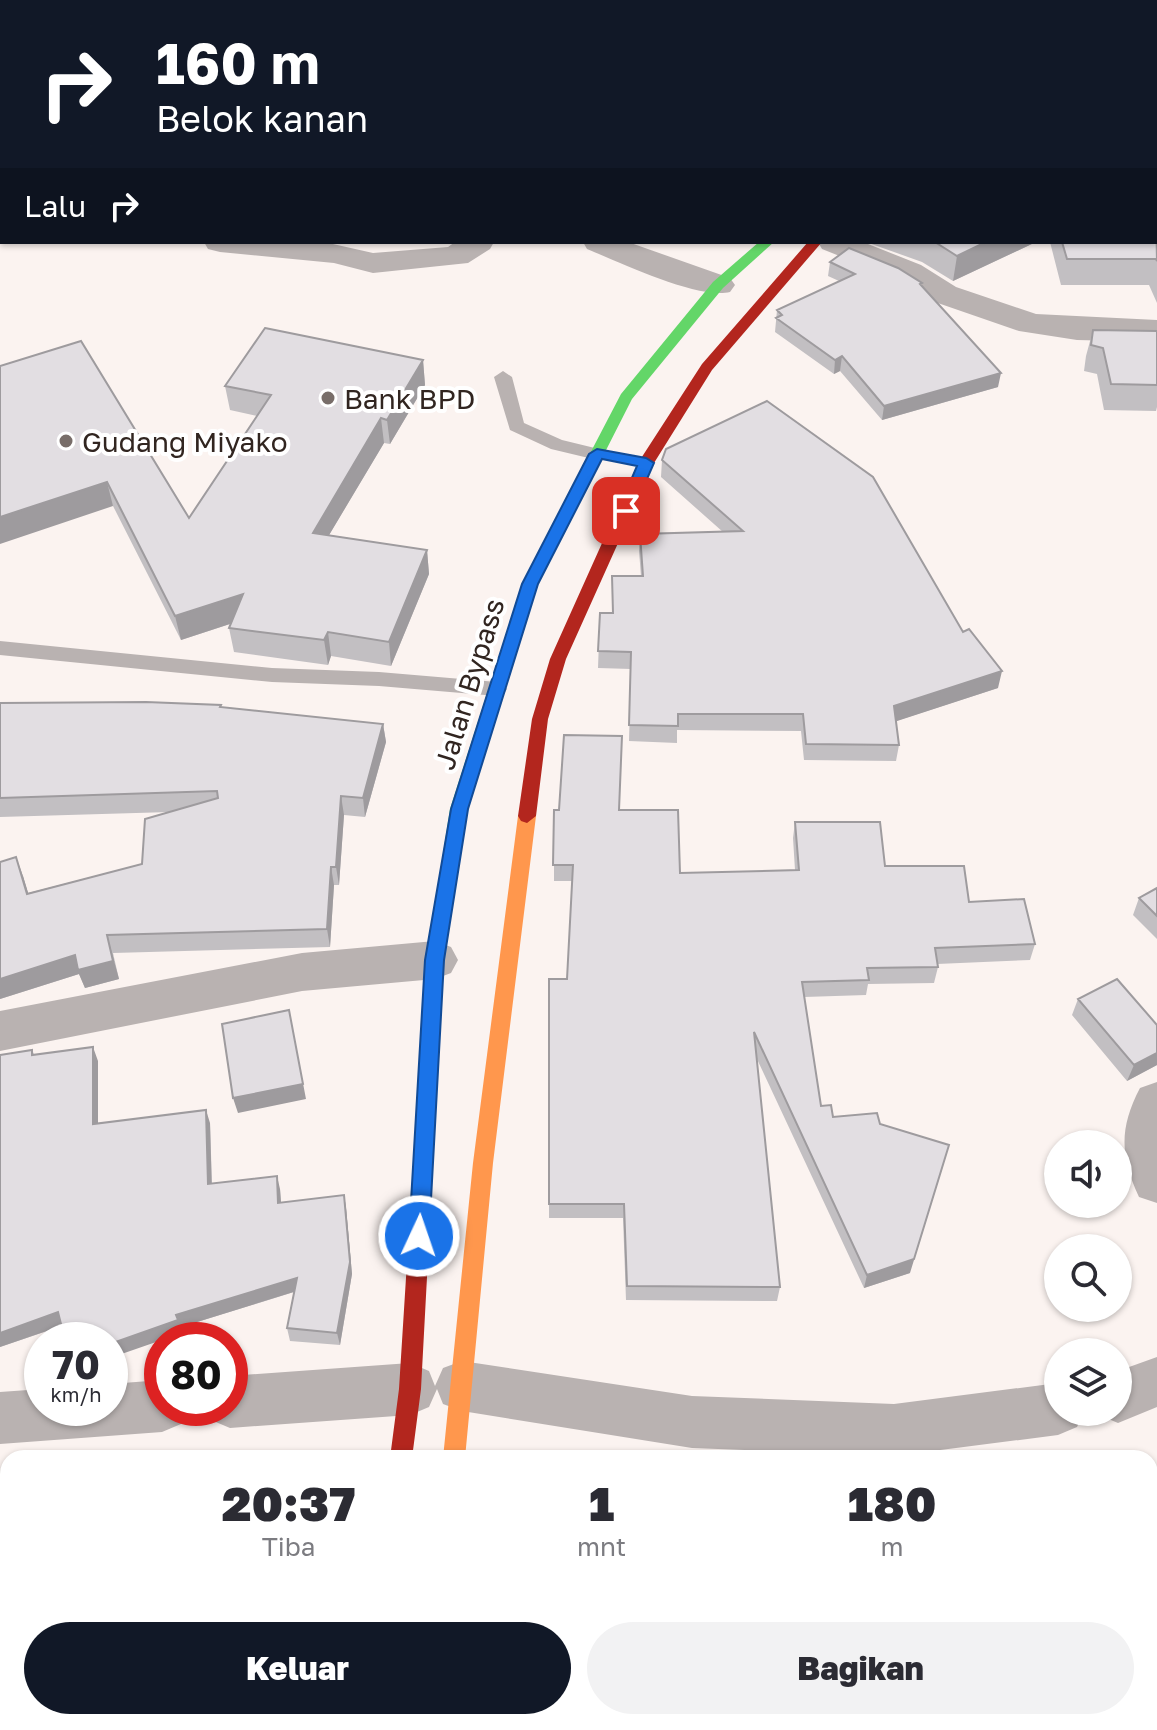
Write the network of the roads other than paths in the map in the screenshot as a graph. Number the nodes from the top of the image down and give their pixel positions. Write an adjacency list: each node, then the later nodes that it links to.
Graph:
1 (241, 244): 2 (street)
2 (475, 244)
3 (604, 244): 7 (street)
4 (765, 244): 7 (highway, Jalan Bypass)
5 (813, 244): 11 (highway)
6 (839, 244): 8 (street)
7 (718, 285): 10 (highway, Jalan Bypass)
8 (1157, 331)
9 (503, 377): 10 (lane)
10 (597, 454): 11 (highway); 13 (highway, Jalan Bypass)
11 (646, 463): 19 (highway)
12 (0, 648): 13 (lane)
13 (497, 689): 14 (highway, Jalan Bypass)
14 (435, 960): 15 (street); 20 (highway, Jalan Bypass)
15 (0, 1031)
16 (1157, 1103): 17 (street)
17 (1157, 1181)
18 (1157, 1382): 21 (street)
19 (462, 1386): 24 (street); 27 (highway)
20 (410, 1389): 22 (street); 26 (highway, Jalan Bypass)
21 (1132, 1392)
22 (248, 1401)
23 (144, 1407): 25 (street)
24 (1044, 1411)
25 (0, 1418)
26 (402, 1449)
27 (454, 1450)

